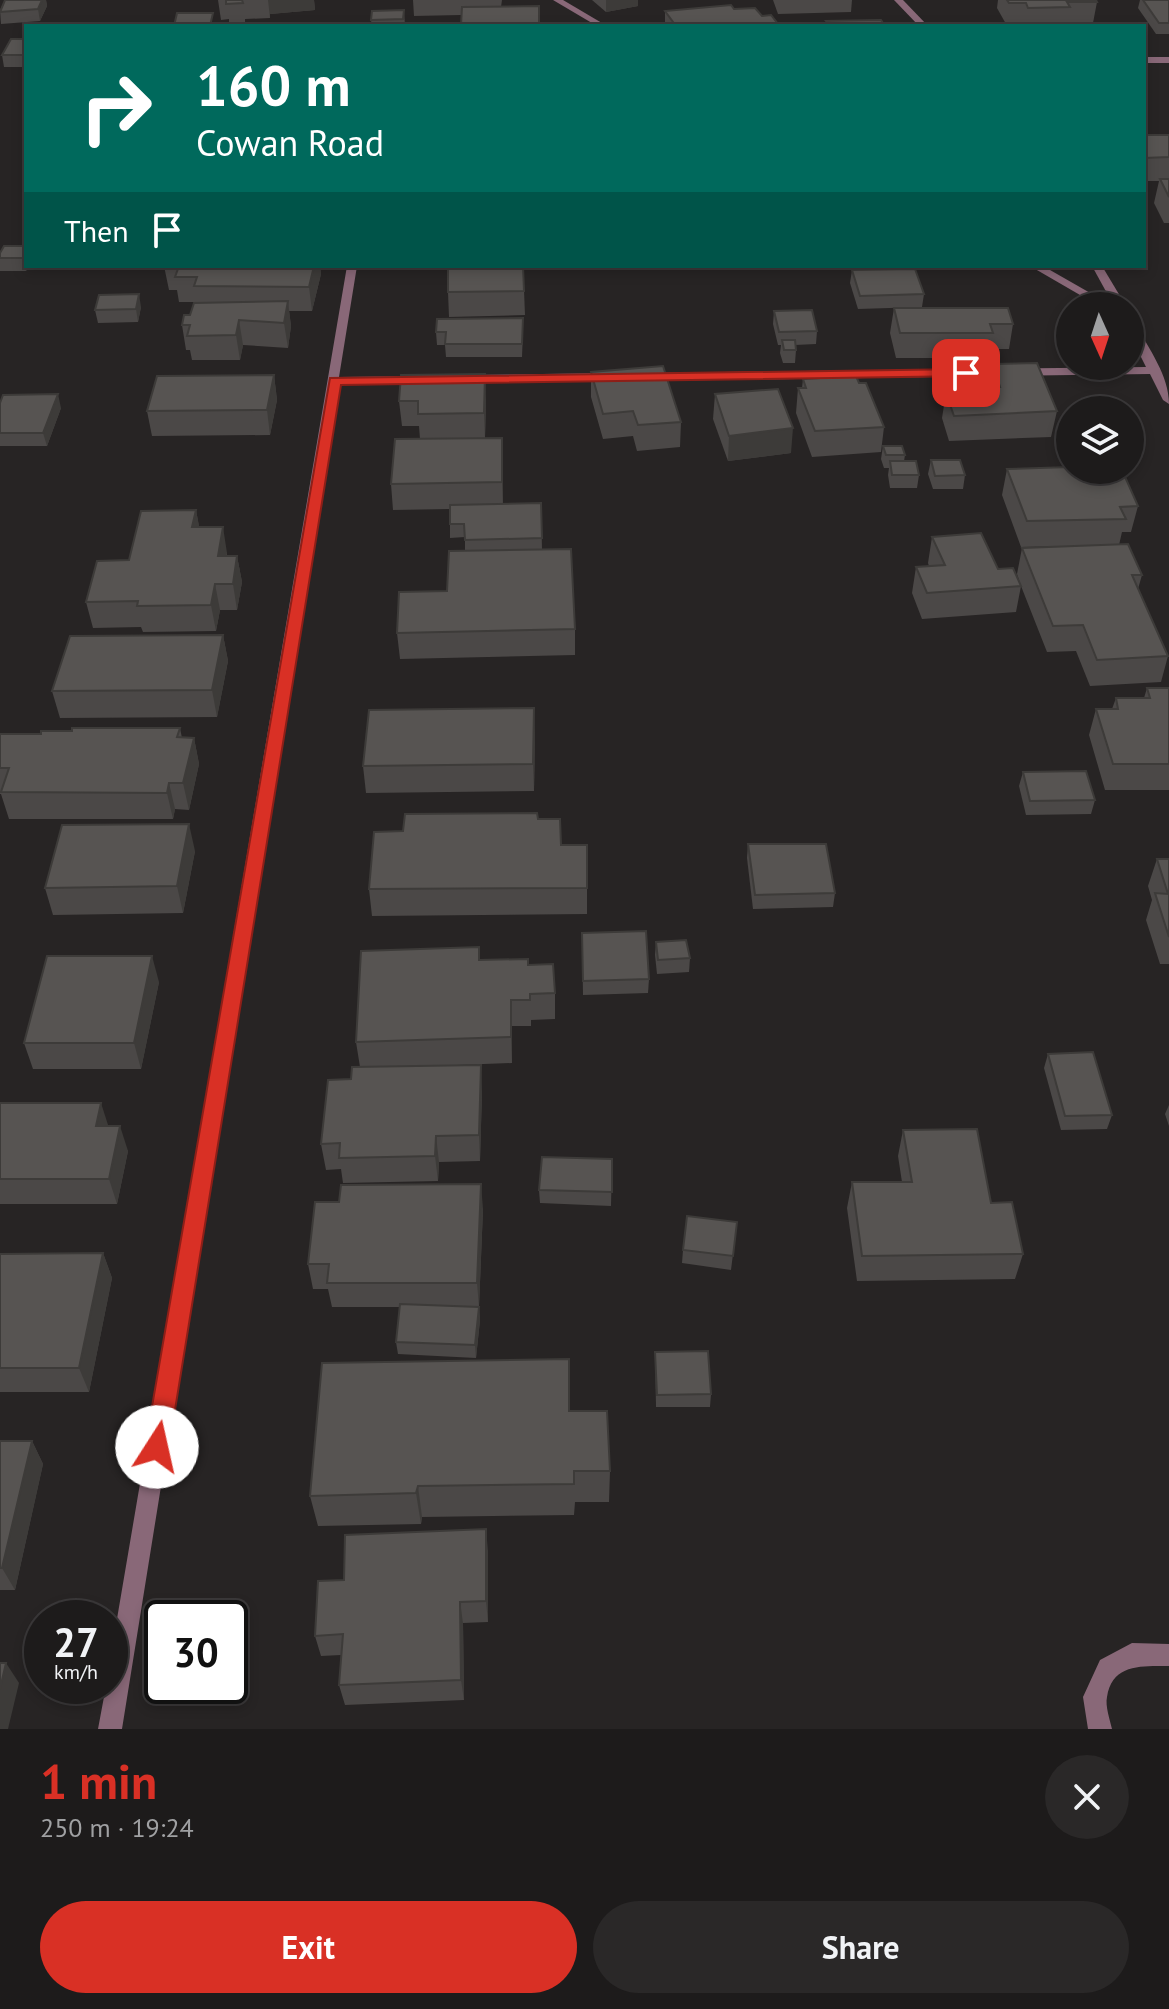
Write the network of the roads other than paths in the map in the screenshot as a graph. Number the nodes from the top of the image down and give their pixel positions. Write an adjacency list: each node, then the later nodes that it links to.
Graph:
1 (557, 0): 3 (street)
2 (898, 0): 4 (street)
3 (599, 24)
4 (922, 24)
5 (1146, 60): 6 (street)
6 (1169, 60)
7 (352, 268): 18 (street)
8 (1039, 268): 10 (street)
9 (1098, 268): 11 (street)
10 (1082, 292)
11 (1112, 292)
12 (1144, 349): 13 (street)
13 (1156, 370): 15 (street); 19 (street)
14 (619, 377): 17 (street)
15 (635, 377)
16 (430, 379): 18 (street)
17 (446, 379)
18 (335, 381): 21 (street)
19 (1169, 400)
20 (1169, 1655): 22 (street)
21 (110, 1729)
22 (1100, 1729)

